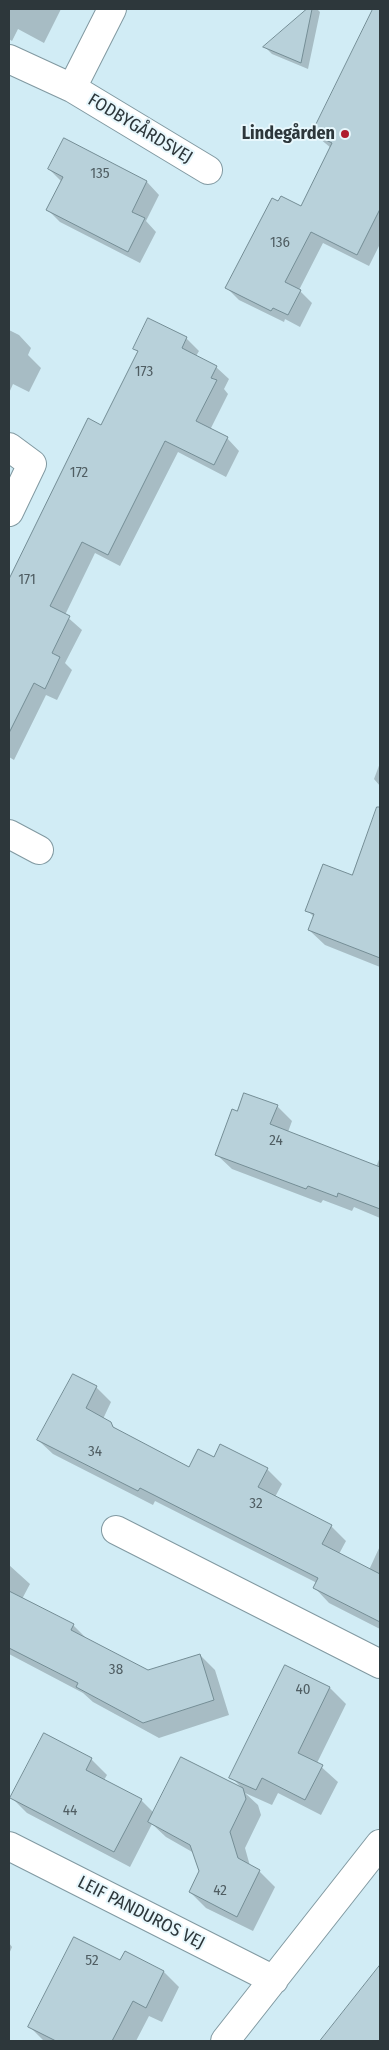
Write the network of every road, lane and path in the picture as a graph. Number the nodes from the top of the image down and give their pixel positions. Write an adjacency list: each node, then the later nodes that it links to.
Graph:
1 (112, 9): 3 (street, FODBYGÅRDSVEJ)
2 (9, 58): 3 (street, FODBYGÅRDSVEJ)
3 (72, 88): 4 (street, FODBYGÅRDSVEJ)
4 (208, 170)
5 (9, 447): 6 (street)
6 (9, 512)
7 (9, 834): 8 (street)
8 (39, 850)
9 (116, 1530): 10 (street)
10 (380, 1664)
11 (380, 1844): 13 (street)
12 (9, 1846): 13 (street, LEIF PANDUROS VEJ)
13 (274, 1980): 14 (street)
14 (225, 2041)

